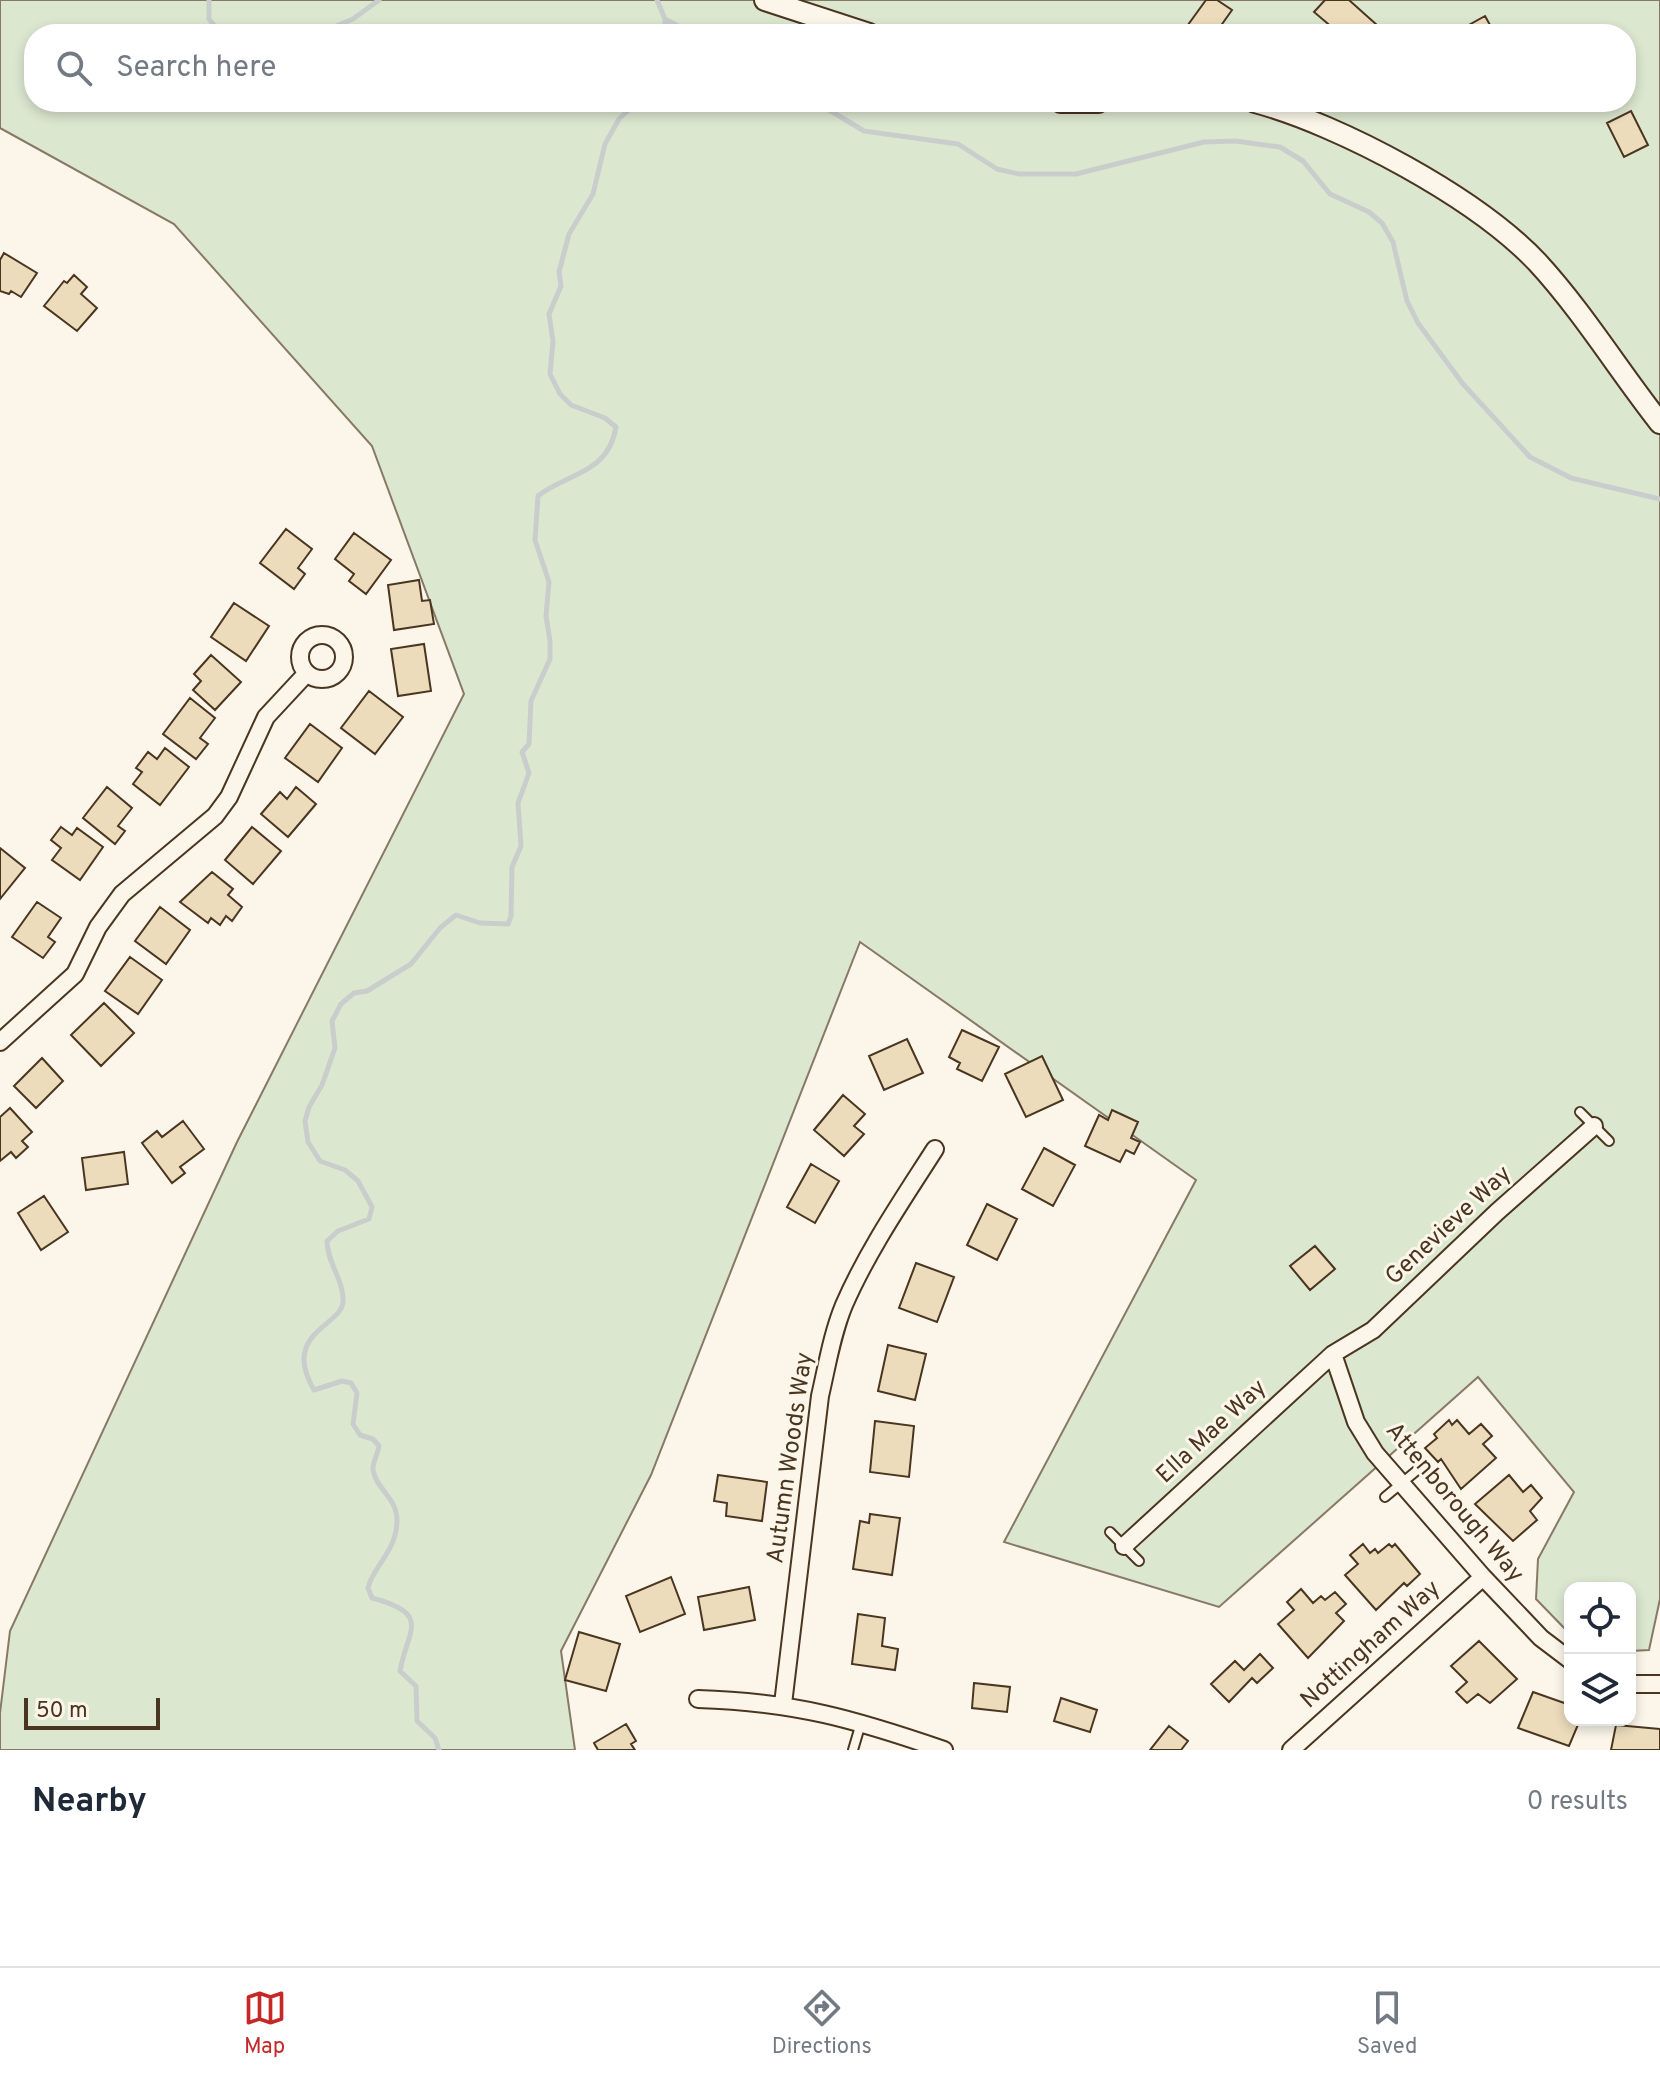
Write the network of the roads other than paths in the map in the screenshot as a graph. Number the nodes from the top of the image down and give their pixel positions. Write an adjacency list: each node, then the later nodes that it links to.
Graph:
1 (765, 0): 2 (street)
2 (838, 24)
3 (1283, 112): 4 (street)
4 (1660, 423)
5 (306, 674): 6 (street)
6 (0, 1042)
7 (1580, 1112): 8 (lane)
8 (1594, 1126): 9 (lane); 11 (street, Genevieve Way)
9 (1609, 1141)
10 (935, 1149): 23 (street, Autumn Woods Way)
11 (1333, 1354): 13 (street, Attenborough Way); 16 (street, Ella Mae Way)
12 (1421, 1467): 13 (lane)
13 (1401, 1484): 14 (lane); 18 (street, Attenborough Way)
14 (1385, 1497)
15 (1110, 1532): 16 (lane)
16 (1124, 1546): 17 (lane)
17 (1139, 1561)
18 (1483, 1577): 19 (street, Attenborough Way); 27 (street, Nottingham Way)
19 (1564, 1655)
20 (1636, 1684): 21 (street)
21 (1660, 1684)
22 (698, 1699): 23 (street)
23 (783, 1704): 24 (street)
24 (861, 1722): 25 (lane); 26 (street)
25 (853, 1750)
26 (944, 1750)
27 (1291, 1750)

